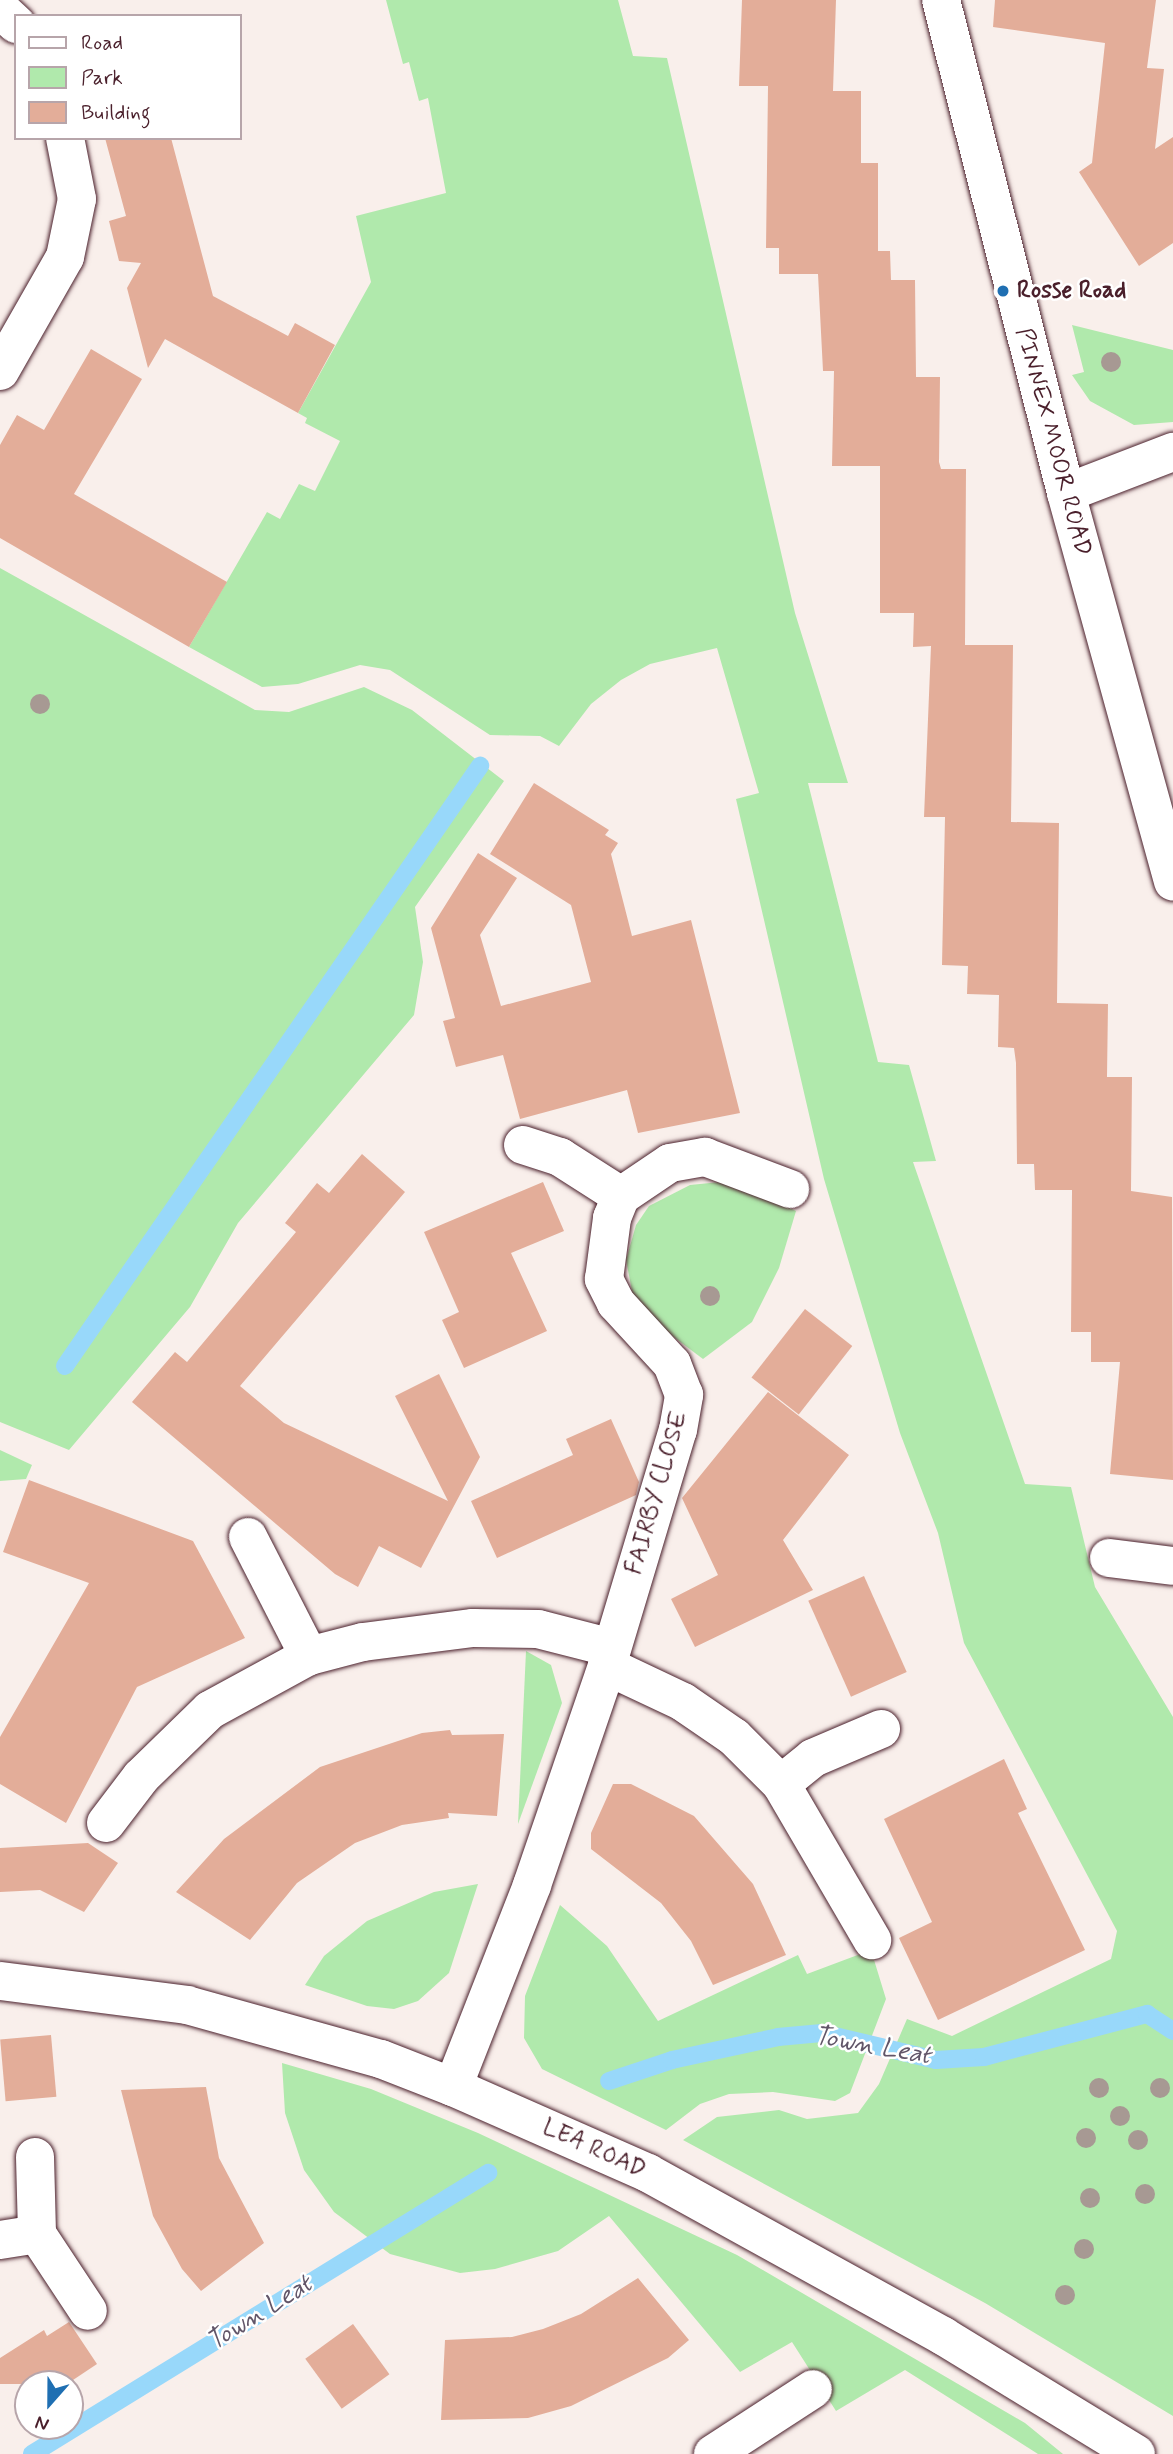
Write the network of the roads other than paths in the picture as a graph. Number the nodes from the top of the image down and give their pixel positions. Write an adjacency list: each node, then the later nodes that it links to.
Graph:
1 (941, 0): 7 (street, PINNEX MOOR ROAD)
2 (0, 9): 3 (street)
3 (14, 22)
4 (65, 140): 5 (street)
5 (0, 371)
6 (1173, 452): 7 (street)
7 (1066, 493): 8 (street, PINNEX MOOR ROAD)
8 (1173, 882)
9 (523, 1146): 11 (street)
10 (790, 1189): 11 (street)
11 (621, 1196): 16 (street, FAIRBY CLOSE)
12 (248, 1537): 15 (street)
13 (1109, 1558): 14 (street)
14 (1173, 1566)
15 (309, 1656): 16 (street); 19 (street)
16 (609, 1657): 18 (street); 22 (street, FAIRBY CLOSE)
17 (881, 1729): 18 (street)
18 (781, 1784): 20 (street)
19 (106, 1823)
20 (872, 1940)
21 (0, 1980): 22 (street, LEA ROAD)
22 (453, 2087): 29 (street, LEA ROAD)
23 (35, 2157): 24 (street)
24 (37, 2234): 25 (street); 26 (street)
25 (0, 2240)
26 (88, 2311)
27 (813, 2389): 28 (street)
28 (713, 2454)
29 (1136, 2454)

